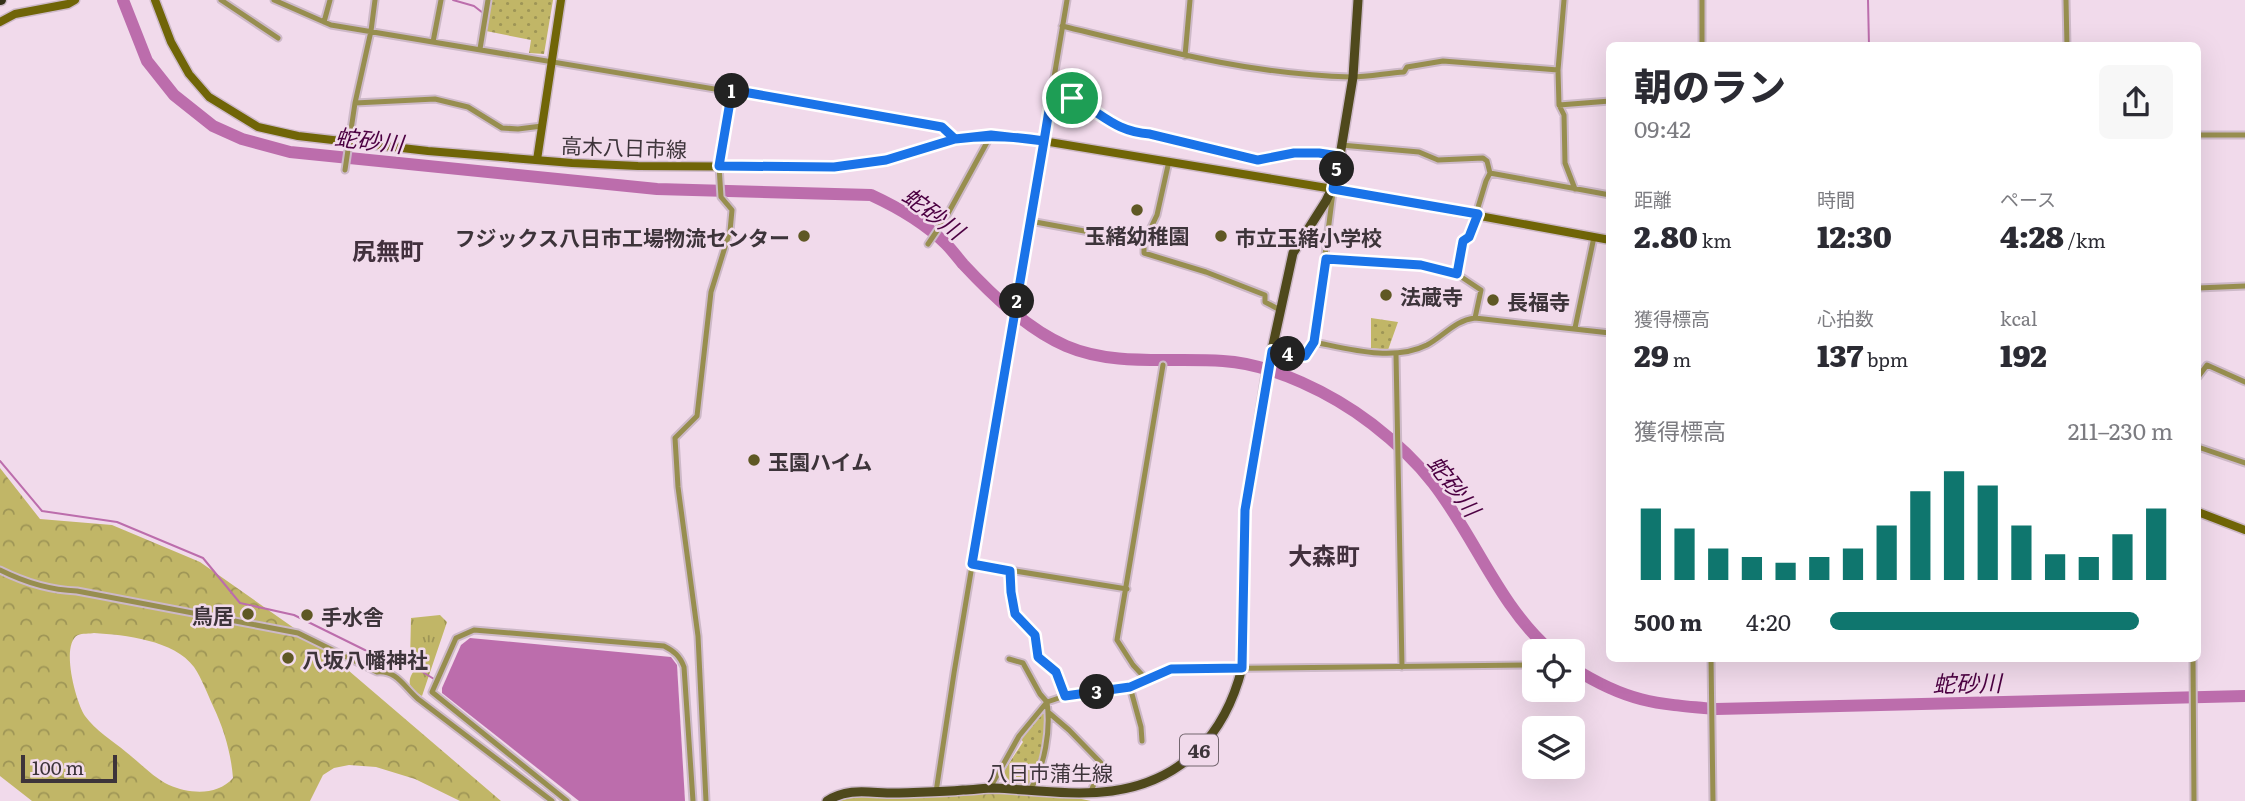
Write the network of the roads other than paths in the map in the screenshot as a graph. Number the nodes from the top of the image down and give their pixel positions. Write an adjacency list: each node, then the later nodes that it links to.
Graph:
1 (75, 0): 16 (main road)
2 (155, 0): 40 (main road, 高木八日市線)
3 (221, 0): 20 (street)
4 (274, 0): 17 (street)
5 (330, 0): 17 (street)
6 (375, 0): 19 (street)
7 (441, 0): 21 (street)
8 (488, 0): 24 (street)
9 (561, 0): 26 (main road)
10 (1067, 0): 18 (street)
11 (1190, 0): 25 (street)
12 (1358, 0): 28 (main road, 八日市蒲生線 / 46)
13 (1564, 0): 27 (street)
14 (1702, 0): 22 (street)
15 (2066, 0): 23 (street)
16 (0, 22)
17 (324, 22): 19 (street)
18 (1062, 26): 25 (street); 29 (street)
19 (371, 31): 21 (street); 32 (street)
20 (278, 38)
21 (433, 42): 24 (street)
22 (1702, 42)
23 (2067, 42)
24 (480, 49): 26 (street)
25 (1185, 55): 28 (street)
26 (552, 62): 30 (street); 34 (main road)
27 (1558, 70): 28 (street); 33 (street)
28 (1353, 77): 41 (main road, 八日市蒲生線 / 46)
29 (1053, 86): 39 (street); 42 (street)
30 (732, 90): 38 (street); 45 (street)
31 (1606, 101): 33 (street)
32 (355, 103): 34 (street); 40 (street)
33 (1559, 105): 49 (street)
34 (542, 127): 43 (main road)
35 (991, 135): 38 (main road, 高木八日市線); 39 (main road, 高木八日市線); 56 (street)
36 (2201, 135): 37 (street)
37 (2245, 135)
38 (955, 139): 45 (main road, 高木八日市線)
39 (1044, 141): 44 (main road, 高木八日市線); 52 (street)
40 (348, 142): 43 (main road, 高木八日市線); 46 (street)
41 (1341, 145): 42 (main road, 八日市蒲生線 / 46); 47 (street)
42 (1339, 156): 48 (main road, 八日市蒲生線 / 46)
43 (537, 160): 45 (main road, 高木八日市線)
44 (1169, 161): 48 (main road, 高木八日市線); 55 (street)
45 (719, 166): 89 (street)
46 (345, 170)
47 (1490, 173): 49 (street); 51 (street)
48 (1333, 189): 51 (main road, 高木八日市線); 57 (street); 61 (main road, 八日市蒲生線 / 46)
49 (1575, 189): 50 (street)
50 (1606, 194)
51 (1478, 214): 53 (main road, 高木八日市線); 58 (street)
52 (1030, 221): 55 (street); 75 (street)
53 (1594, 237): 54 (main road, 高木八日市線); 63 (street)
54 (1606, 239)
55 (1144, 242): 61 (street)
56 (928, 244)
57 (1326, 259): 58 (street); 65 (street)
58 (1457, 274): 62 (street)
59 (2245, 286): 60 (street)
60 (2201, 288)
61 (1280, 310): 67 (main road, 八日市蒲生線 / 46)
62 (1475, 318): 63 (street); 66 (street)
63 (1575, 328): 64 (street)
64 (1606, 332)
65 (1314, 342): 66 (street); 67 (street)
66 (1396, 354): 83 (street)
67 (1271, 356): 84 (main road, 八日市蒲生線 / 46)
68 (1163, 365): 78 (street)
69 (2201, 373): 70 (street)
70 (2245, 382)
71 (2201, 448): 72 (street)
72 (2245, 463)
73 (2201, 513): 74 (main road)
74 (2245, 530)
75 (972, 564): 77 (street); 96 (street)
76 (0, 569): 97 (street)
77 (1010, 571): 78 (street); 87 (street)
78 (1127, 589): 85 (street)
79 (1009, 659): 88 (street)
80 (1711, 662): 102 (street)
81 (2193, 662): 103 (street)
82 (1522, 665): 83 (street)
83 (1402, 667): 84 (street)
84 (1242, 668): 85 (street); 95 (main road, 八日市蒲生線 / 46)
85 (1146, 679): 86 (street)
86 (1130, 687): 87 (street); 92 (street)
87 (1065, 696): 88 (street)
88 (1047, 702): 91 (street); 93 (street)
89 (702, 708): 90 (street); 100 (street)
90 (687, 709): 98 (street); 99 (street)
91 (1048, 712): 94 (street); 95 (street)
92 (1142, 741)
93 (990, 788): 94 (main road, 八日市蒲生線 / 46); 96 (main road, 八日市蒲生線 / 46)
94 (1030, 790): 95 (main road, 八日市蒲生線 / 46)
95 (1091, 791)
96 (936, 792): 101 (main road, 八日市蒲生線 / 46)
97 (552, 801)
98 (567, 801)
99 (693, 801)
100 (706, 801)
101 (827, 801)
102 (1713, 801)
103 (2194, 801)

